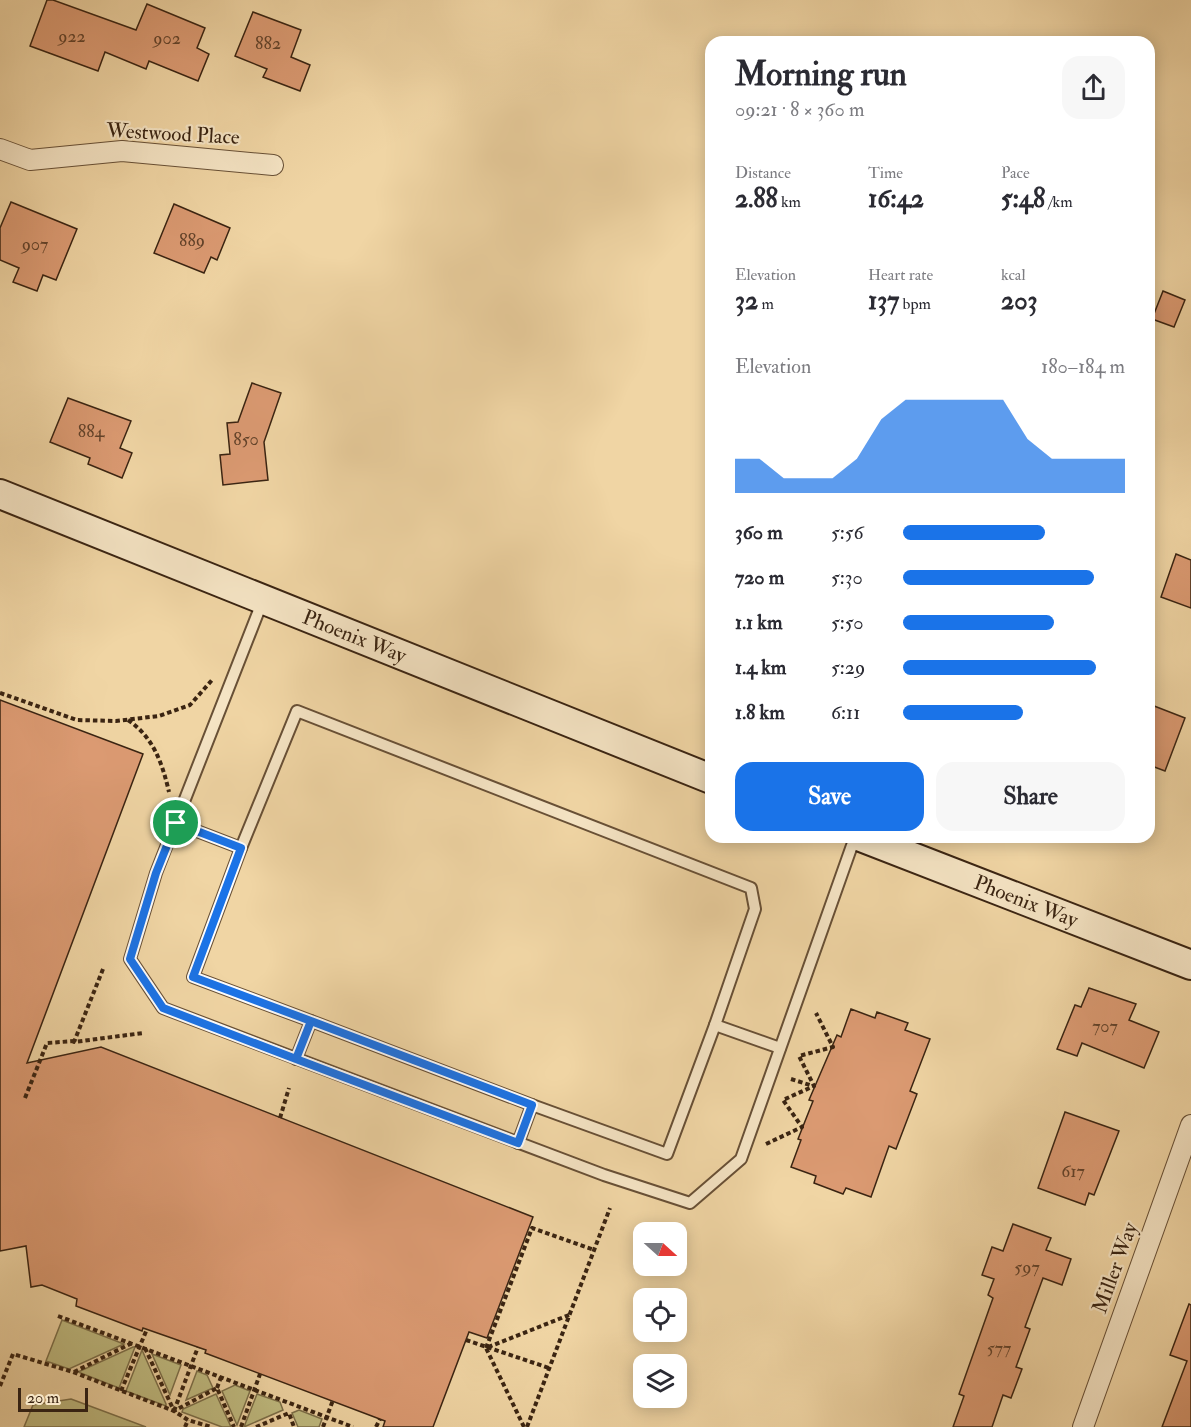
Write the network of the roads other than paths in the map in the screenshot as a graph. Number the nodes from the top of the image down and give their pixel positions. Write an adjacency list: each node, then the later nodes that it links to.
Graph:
1 (0, 149): 2 (street, Westwood Place)
2 (273, 165)
3 (0, 494): 4 (street, Phoenix Way)
4 (263, 600): 5 (street, Phoenix Way); 6 (lane)
5 (705, 777)
6 (176, 823): 9 (lane); 14 (lane)
7 (853, 843): 13 (lane)
8 (876, 843): 10 (street, Phoenix Way)
9 (241, 848): 11 (lane); 12 (lane)
10 (1191, 965)
11 (311, 1021): 14 (lane); 15 (lane)
12 (715, 1024): 13 (lane); 15 (lane)
13 (780, 1048): 17 (lane)
14 (296, 1059): 17 (lane)
15 (532, 1105): 17 (lane)
16 (1191, 1125): 18 (street, Miller Way)
17 (518, 1143)
18 (1083, 1427)

